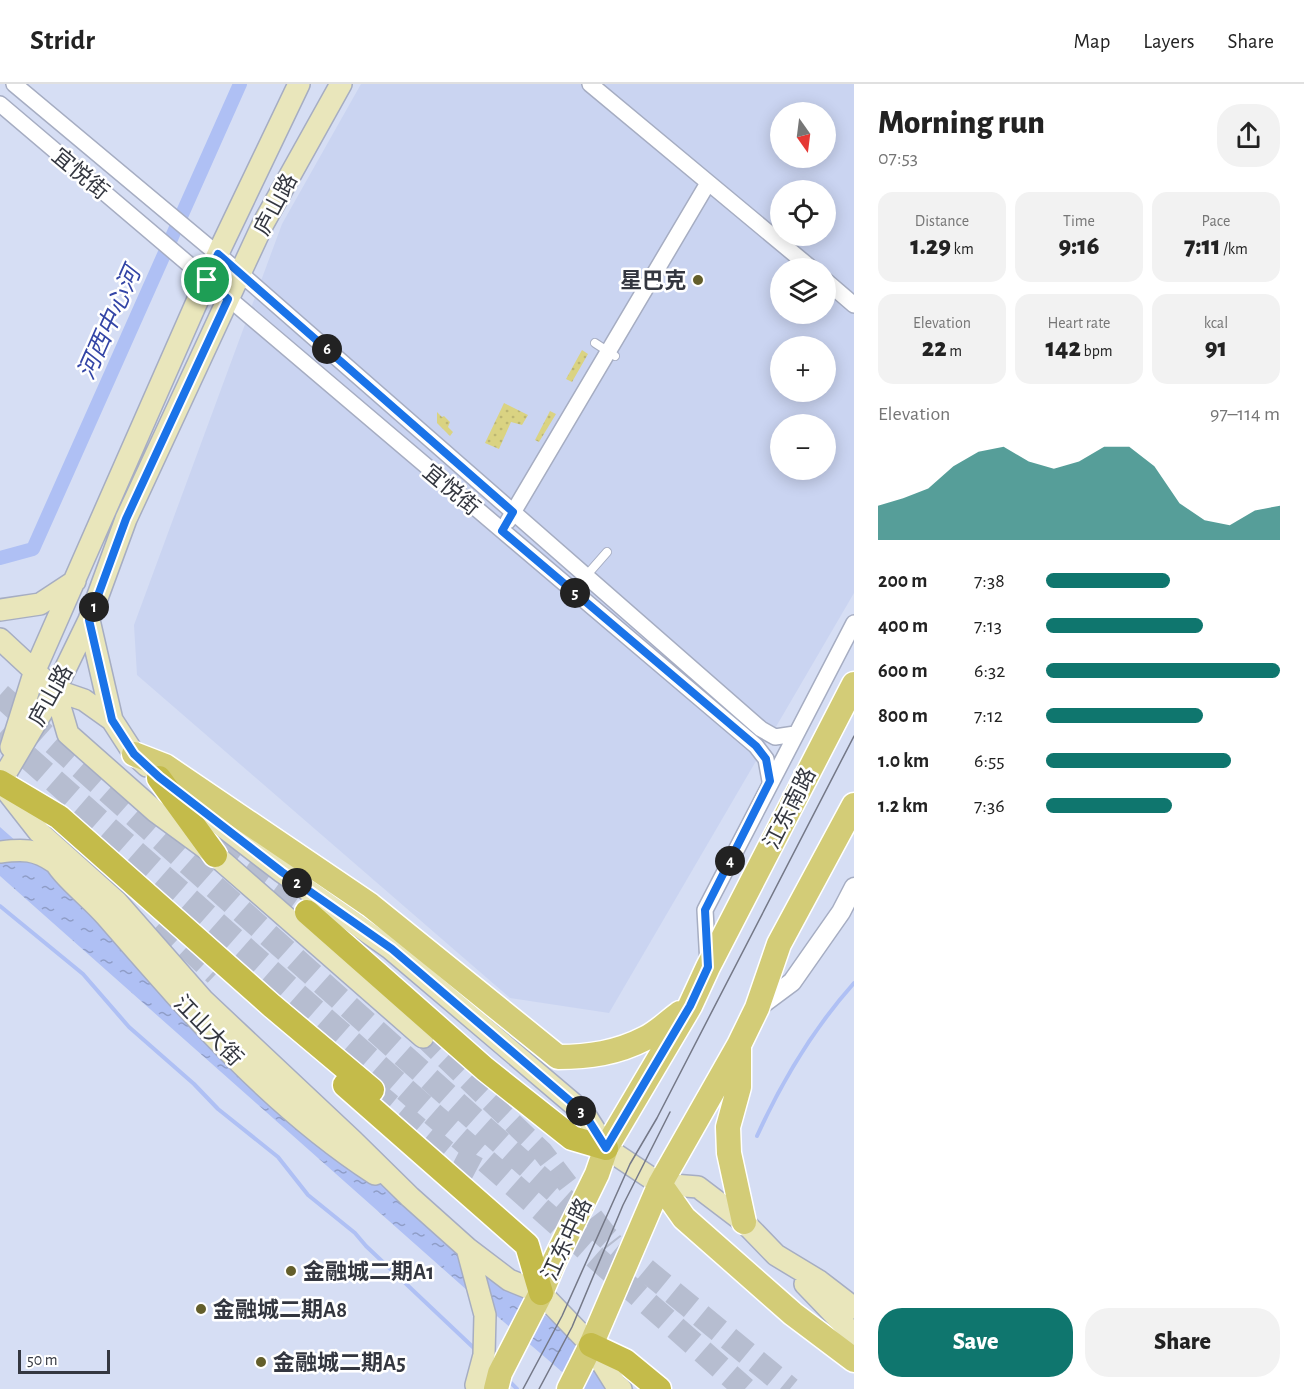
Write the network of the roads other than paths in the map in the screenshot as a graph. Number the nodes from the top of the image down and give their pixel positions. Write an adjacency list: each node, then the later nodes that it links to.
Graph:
1 (14, 84): 7 (street, 宜悦街)
2 (299, 84): 7 (main road, 庐山路)
3 (341, 84): 9 (main road, 庐山路)
4 (590, 84): 6 (street)
5 (0, 104): 10 (street, 宜悦街)
6 (708, 183): 8 (street); 15 (street)
7 (218, 254): 9 (street, 宜悦街); 10 (main road, 庐山路)
8 (799, 258)
9 (240, 273): 12 (main road, 庐山路); 16 (street, 宜悦街)
10 (207, 280): 12 (street, 宜悦街); 20 (main road, 庐山路)
11 (836, 289): 13 (street)
12 (228, 299): 17 (street, 宜悦街); 22 (main road, 庐山路)
13 (854, 305)
14 (595, 343): 15 (lane)
15 (612, 354): 16 (street)
16 (513, 512): 17 (street); 19 (street, 宜悦街)
17 (502, 531): 32 (street, 宜悦街)
18 (607, 552): 19 (lane)
19 (585, 576): 29 (street, 宜悦街)
20 (76, 580): 21 (main road); 25 (main road, 庐山路)
21 (0, 610)
22 (89, 620): 27 (main road, 庐山路); 28 (main road)
23 (854, 623): 29 (street)
24 (0, 639): 25 (main road)
25 (35, 670): 27 (main road); 33 (main road, 庐山路)
26 (854, 684): 41 (main road, 江东南路)
27 (55, 690): 28 (main road); 33 (main road, 庐山路); 37 (main road)
28 (112, 720): 30 (main road)
29 (795, 734): 32 (street)
30 (134, 754): 31 (main road); 43 (main road)
31 (159, 777): 37 (highway); 49 (main road)
32 (770, 781): 41 (street)
33 (0, 782): 35 (main road, 江山大街); 47 (highway)
34 (854, 805): 44 (main road)
35 (39, 832): 38 (main road, 江山大街); 51 (main road, 江山大街)
36 (0, 852): 38 (main road)
37 (215, 855): 45 (main road)
38 (54, 862): 51 (main road, 江山大街)
39 (854, 887): 44 (street)
40 (307, 912): 49 (highway)
41 (708, 967): 43 (main road, 江东南路)
42 (216, 974): 55 (highway)
43 (690, 1006): 48 (main road, 江东南路)
44 (757, 1008): 46 (main road)
45 (423, 1037)
46 (739, 1045): 50 (main road); 52 (main road)
47 (372, 1090)
48 (639, 1090): 49 (main road, 江东中路)
49 (606, 1148): 50 (main road); 55 (main road, 江东中路)
50 (660, 1184): 52 (main road); 58 (main road); 59 (main road)
51 (410, 1197): 53 (main road, 江山大街)
52 (744, 1222): 54 (main road)
53 (467, 1248): 55 (main road, 江山大街); 60 (main road)
54 (776, 1255): 56 (main road); 57 (main road)
55 (541, 1293): 58 (main road, 江山大街); 60 (main road, 江东中路)
56 (854, 1308)
57 (854, 1335)
58 (591, 1345): 61 (main road); 62 (main road, 江山大街); 63 (highway)
59 (854, 1360)
60 (486, 1384)
61 (569, 1389)
62 (621, 1389)
63 (659, 1389)

